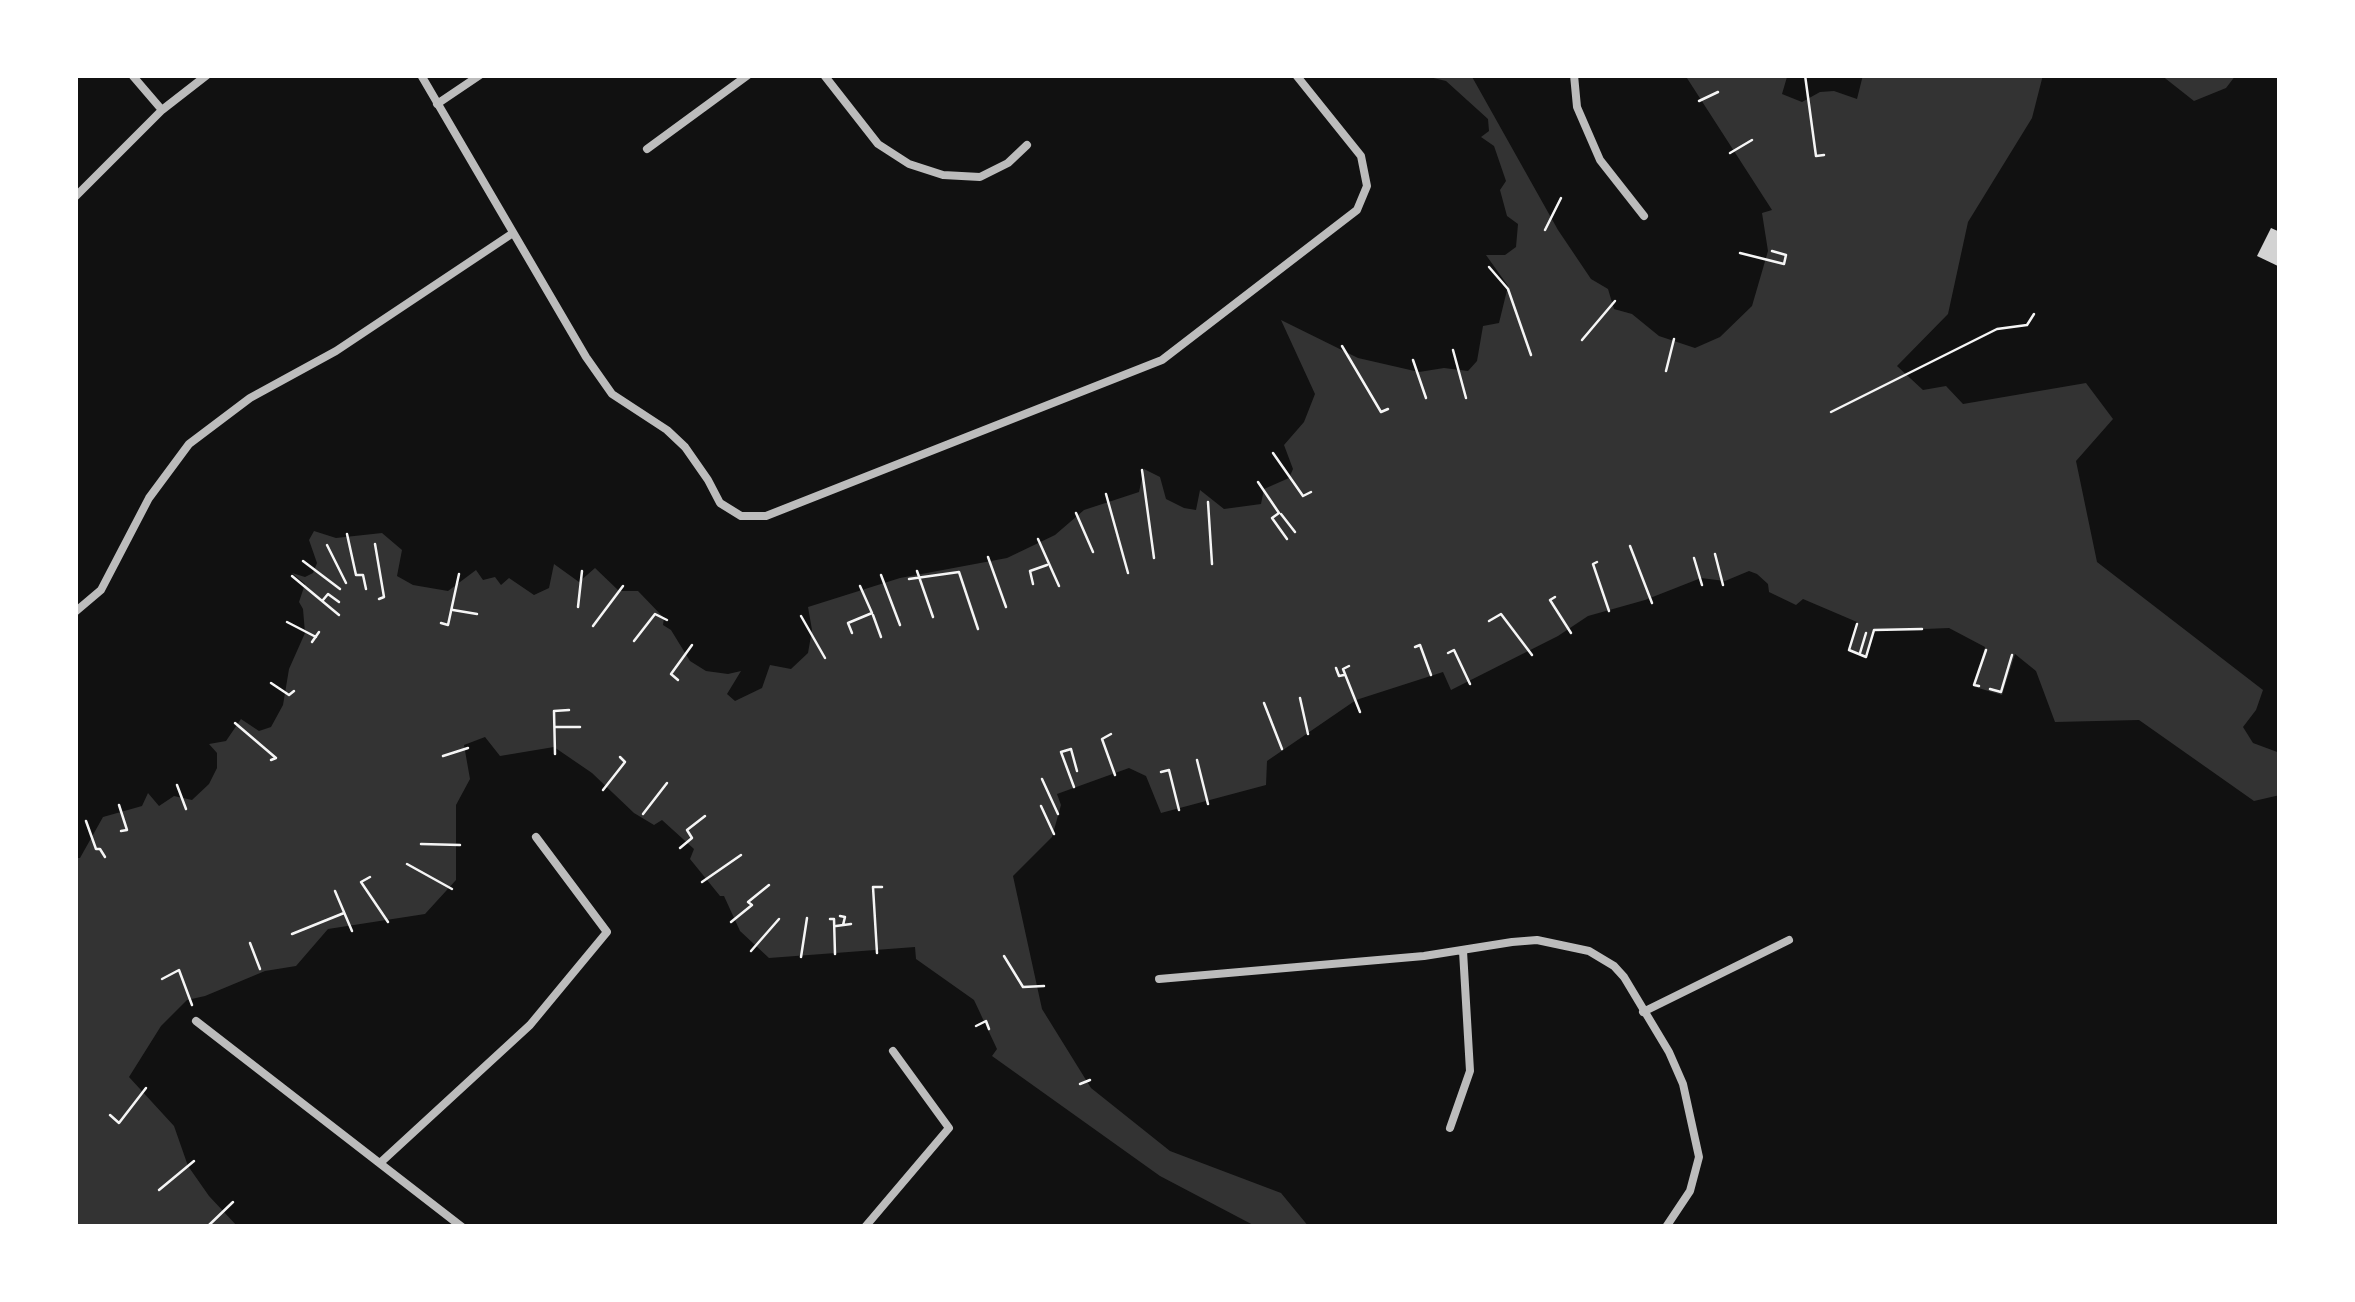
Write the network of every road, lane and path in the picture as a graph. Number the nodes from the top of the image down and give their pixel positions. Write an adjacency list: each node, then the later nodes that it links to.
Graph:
1 (132, 75): 13 (street)
2 (207, 75): 13 (street)
3 (420, 75): 12 (street)
4 (480, 75): 12 (street)
5 (748, 75): 16 (street)
6 (824, 75): 15 (street)
7 (1296, 75): 23 (street)
8 (1574, 75): 21 (street)
9 (1805, 75): 18 (path)
10 (1718, 92): 11 (path)
11 (1698, 102)
12 (437, 104): 23 (street)
13 (162, 110): 19 (street)
14 (1752, 140): 17 (path)
15 (1028, 145)
16 (647, 149)
17 (1730, 153)
18 (1824, 156)
19 (75, 197)
20 (1561, 198): 22 (path)
21 (1644, 216)
22 (1545, 230)
23 (513, 233): 89 (street)
24 (1772, 251): 25 (path)
25 (1740, 253)
26 (1489, 267): 33 (path)
27 (1615, 301): 30 (path)
28 (2034, 314): 39 (path)
29 (1674, 338): 35 (path)
30 (1582, 340)
31 (1342, 346): 38 (path)
32 (1453, 350): 37 (path)
33 (1531, 355)
34 (1413, 360): 36 (path)
35 (1666, 371)
36 (1426, 398)
37 (1466, 398)
38 (1388, 409)
39 (1831, 412)
40 (1273, 453): 43 (path)
41 (1142, 470): 58 (path)
42 (1258, 482): 47 (path)
43 (1311, 492)
44 (1106, 494): 66 (path)
45 (1208, 502): 63 (path)
46 (1076, 513): 55 (path)
47 (1280, 513): 48 (path); 51 (path)
48 (1295, 532)
49 (348, 534): 78 (path)
50 (1038, 539): 62 (path)
51 (1287, 539)
52 (328, 544): 71 (path)
53 (375, 544): 81 (path)
54 (1630, 546): 84 (path)
55 (1092, 552)
56 (1716, 554): 77 (path)
57 (988, 557): 86 (path)
58 (1154, 558)
59 (1694, 558): 73 (path)
60 (303, 561): 79 (path)
61 (1597, 562): 88 (path)
62 (1048, 564): 72 (path); 76 (path)
63 (1212, 564)
64 (582, 571): 85 (path)
65 (916, 571): 94 (path)
66 (1128, 573)
67 (459, 574): 87 (path)
68 (881, 575): 100 (path)
69 (292, 576): 82 (path)
70 (909, 579): 102 (path)
71 (346, 583)
72 (1033, 584)
73 (1702, 585)
74 (623, 586): 101 (path)
75 (860, 586): 91 (path)
76 (1060, 586)
77 (1723, 586)
78 (366, 588)
79 (340, 589)
80 (1555, 597): 106 (path)
81 (379, 598)
82 (322, 601): 83 (path); 92 (path)
83 (339, 602)
84 (1652, 603)
85 (578, 607)
86 (1006, 607)
87 (452, 610): 90 (path); 98 (path)
88 (1610, 611)
89 (75, 612)
90 (477, 614)
91 (872, 614): 105 (path); 109 (path)
92 (338, 615)
93 (801, 616): 119 (path)
94 (933, 617)
95 (667, 620): 110 (path)
96 (1489, 621): 116 (path)
97 (286, 622): 108 (path)
98 (440, 624)
99 (1858, 624): 117 (path)
100 (900, 625)
101 (593, 626)
102 (978, 629)
103 (1922, 629): 117 (path)
104 (320, 632): 108 (path)
105 (852, 633)
106 (1571, 633)
107 (1866, 633): 117 (path)
108 (316, 637): 111 (path)
109 (881, 637)
110 (634, 641)
111 (312, 642)
112 (692, 645): 124 (path)
113 (1415, 647): 123 (path)
114 (1986, 650): 129 (path)
115 (1448, 652): 128 (path)
116 (1532, 654)
117 (1859, 654)
118 (2012, 655): 130 (path)
119 (825, 658)
120 (1348, 666): 122 (path)
121 (1336, 668): 122 (path)
122 (1345, 674): 125 (path)
123 (1431, 674)
124 (678, 680)
125 (1348, 680): 127 (path); 135 (path)
126 (271, 683): 131 (path)
127 (1340, 684)
128 (1470, 684)
129 (1979, 686)
130 (1990, 689)
131 (294, 691)
132 (1300, 698): 140 (path)
133 (1264, 703): 142 (path)
134 (568, 710): 137 (path)
135 (1360, 712)
136 (235, 723): 146 (path)
137 (554, 727): 138 (path); 143 (path)
138 (580, 727)
139 (1110, 734): 150 (path)
140 (1308, 734)
141 (468, 748): 144 (path)
142 (1282, 750)
143 (555, 754)
144 (443, 756)
145 (620, 757): 157 (path)
146 (271, 760)
147 (1197, 760): 151 (path)
148 (1078, 771): 156 (path)
149 (1161, 772): 162 (path)
150 (1115, 775)
151 (1201, 776): 153 (path); 158 (path)
152 (1042, 779): 164 (path)
153 (1193, 780)
154 (667, 783): 163 (path)
155 (176, 786): 161 (path)
156 (1074, 787)
157 (603, 790)
158 (1208, 804)
159 (119, 805): 167 (path)
160 (1042, 806): 168 (path)
161 (186, 809)
162 (1179, 810)
163 (643, 814)
164 (1058, 814)
165 (704, 816): 172 (path)
166 (86, 821): 174 (path)
167 (121, 831)
168 (1054, 834)
169 (536, 836): 220 (street)
170 (421, 844): 171 (path)
171 (460, 845)
172 (680, 848)
173 (741, 854): 177 (path)
174 (104, 857)
175 (407, 864): 180 (path)
176 (370, 876): 187 (path)
177 (702, 882)
178 (769, 885): 188 (path)
179 (882, 888): 198 (path)
180 (452, 889)
181 (335, 891): 182 (path)
182 (344, 913): 192 (path); 193 (path)
183 (840, 916): 190 (path)
184 (806, 918): 201 (path)
185 (778, 919): 196 (path)
186 (830, 919): 191 (path)
187 (388, 922)
188 (732, 922)
189 (850, 924): 190 (path)
190 (843, 925): 191 (path)
191 (835, 927): 199 (path)
192 (352, 931)
193 (292, 934)
194 (1789, 940): 208 (street)
195 (250, 943): 202 (path)
196 (751, 951)
197 (1463, 951): 204 (street); 208 (street); 218 (street)
198 (877, 953)
199 (834, 954)
200 (1004, 956): 205 (path)
201 (802, 957)
202 (260, 969)
203 (162, 979): 206 (path)
204 (1159, 980)
205 (1044, 986)
206 (192, 1005)
207 (983, 1012): 210 (path)
208 (1643, 1012): 226 (street)
209 (196, 1021): 220 (street)
210 (986, 1021): 211 (path); 212 (path)
211 (976, 1026)
212 (988, 1029)
213 (893, 1051): 225 (street)
214 (1090, 1080): 215 (path)
215 (1080, 1084)
216 (146, 1088): 217 (path)
217 (110, 1115)
218 (1450, 1128)
219 (194, 1160): 221 (path)
220 (380, 1163): 224 (street)
221 (159, 1190)
222 (233, 1202): 223 (path)
223 (207, 1227)
224 (462, 1227)
225 (865, 1227)
226 (1666, 1227)

